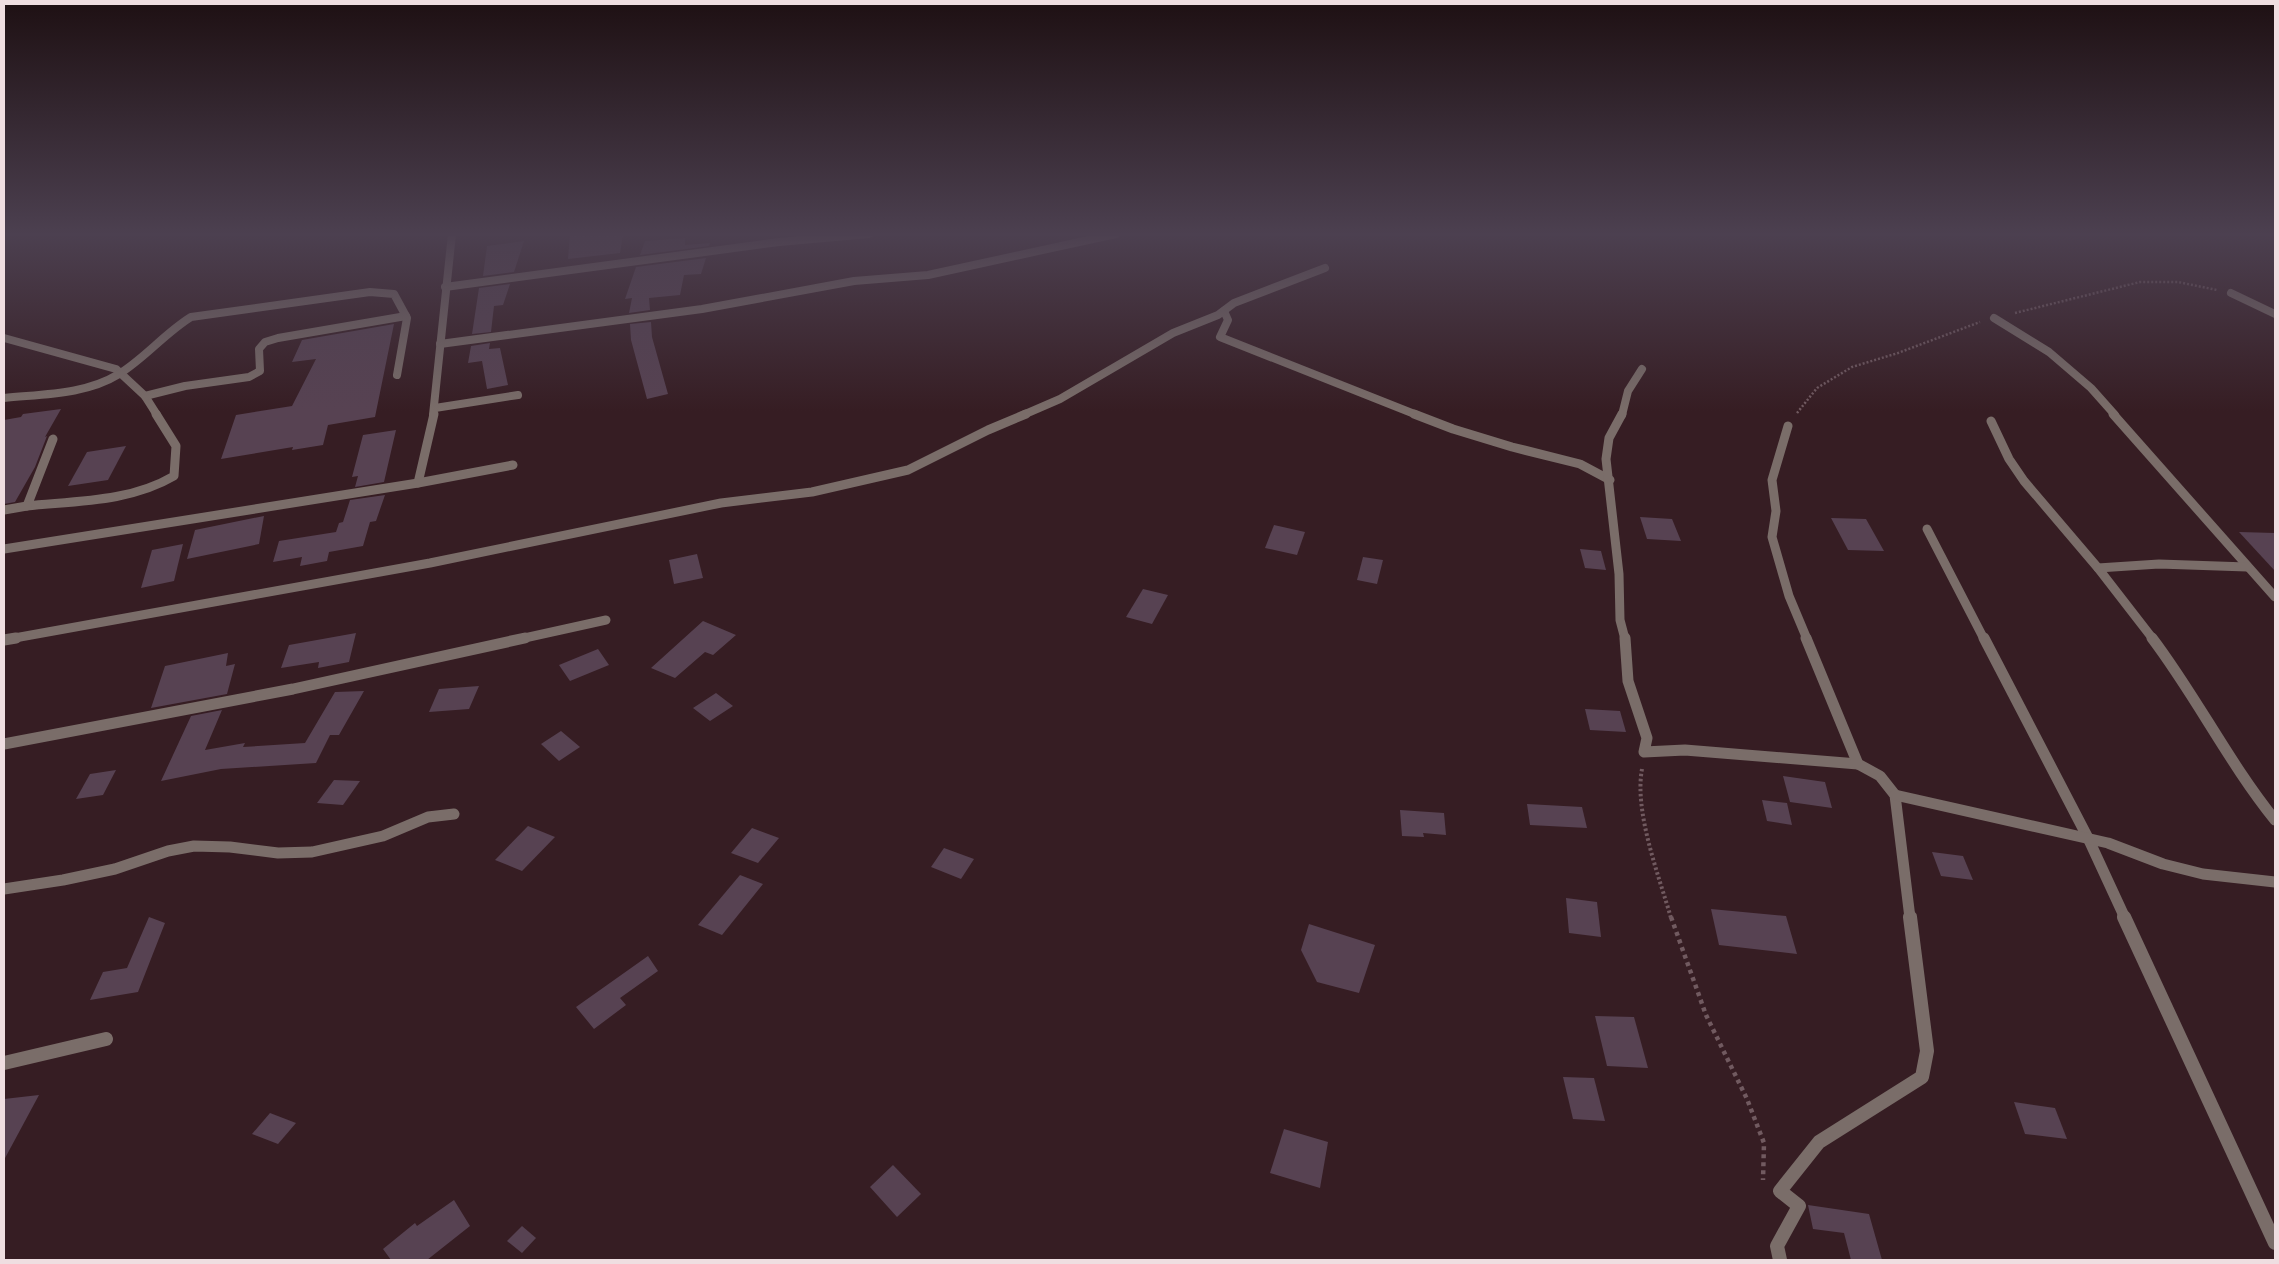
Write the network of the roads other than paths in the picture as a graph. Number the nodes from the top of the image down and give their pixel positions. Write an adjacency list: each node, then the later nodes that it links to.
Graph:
1 (363, 293): 14 (street)
2 (382, 293): 9 (street)
3 (444, 293): 12 (street)
4 (789, 293): 12 (street)
5 (1260, 293): 7 (street)
6 (2230, 293): 8 (street)
7 (1224, 311): 24 (street); 34 (street)
8 (2275, 314)
9 (406, 316): 15 (street); 17 (street)
10 (1994, 318): 30 (street)
11 (4, 338): 14 (street)
12 (440, 344): 19 (street)
13 (1642, 368): 24 (street)
14 (120, 373): 17 (street); 18 (street)
15 (397, 374)
16 (518, 395): 19 (street)
17 (145, 396): 26 (street)
18 (4, 398)
19 (435, 408): 25 (street)
20 (1991, 421): 31 (street)
21 (1788, 426): 36 (street)
22 (54, 439): 26 (street)
23 (513, 465): 25 (street)
24 (1610, 480): 36 (street)
25 (418, 483): 29 (street)
26 (27, 506): 27 (street)
27 (4, 510)
28 (1927, 529): 40 (street)
29 (4, 549)
30 (2247, 567): 31 (street); 32 (street)
31 (2098, 568): 39 (street)
32 (2275, 597)
33 (606, 620): 35 (street)
34 (4, 640)
35 (4, 744)
36 (1858, 764): 37 (street)
37 (1895, 795): 40 (street); 46 (street)
38 (454, 814): 42 (street)
39 (2275, 820)
40 (2088, 838): 41 (street); 45 (street)
41 (2275, 882)
42 (4, 889)
43 (106, 1039): 44 (street)
44 (4, 1063)
45 (2275, 1244)
46 (1780, 1260)

